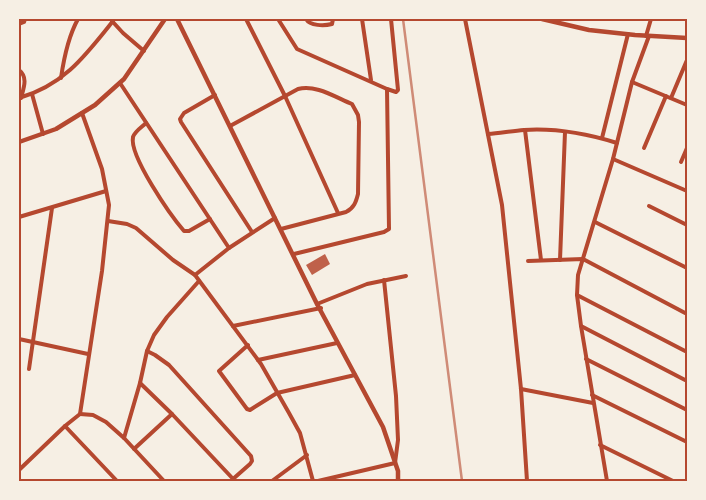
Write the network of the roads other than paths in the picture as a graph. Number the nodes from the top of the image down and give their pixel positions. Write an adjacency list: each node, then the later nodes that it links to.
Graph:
1 (26, 19): 15 (street)
2 (78, 19): 22 (street)
3 (165, 19): 19 (street)
4 (177, 19): 28 (street)
5 (246, 19): 29 (street)
6 (278, 19): 23 (street)
7 (306, 19): 8 (street)
8 (333, 19)
9 (362, 19): 23 (street)
10 (392, 19): 26 (street)
11 (465, 19): 40 (street)
12 (542, 19): 16 (street)
13 (651, 19): 17 (street)
14 (112, 20): 19 (street); 22 (street)
15 (19, 24)
16 (628, 34): 17 (street); 41 (street)
17 (647, 36): 18 (street); 24 (street)
18 (687, 38)
19 (144, 51): 25 (street)
20 (687, 60): 32 (street)
21 (19, 70): 31 (street)
22 (61, 78): 27 (street)
23 (371, 80): 26 (street)
24 (632, 82): 30 (street); 43 (street)
25 (120, 83): 34 (street); 35 (street)
26 (387, 89): 62 (street)
27 (32, 94): 31 (street); 39 (street)
28 (215, 95): 36 (street); 60 (street)
29 (285, 96): 36 (street); 52 (street); 52 (street)
30 (666, 96): 32 (street); 44 (street)
31 (20, 98)
32 (671, 98): 33 (street)
33 (687, 105)
34 (82, 113): 39 (street); 48 (street)
35 (146, 123): 54 (street); 54 (street)
36 (230, 126): 55 (street)
37 (525, 130): 38 (street); 40 (street); 64 (street)
38 (564, 132): 41 (street); 65 (street)
39 (43, 134): 42 (street)
40 (488, 134): 90 (street)
41 (602, 138): 43 (street)
42 (19, 142)
43 (617, 143): 46 (street)
44 (644, 148)
45 (687, 148): 47 (street)
46 (613, 159): 49 (street); 57 (street)
47 (681, 162)
48 (106, 191): 51 (street); 56 (street)
49 (687, 191)
50 (649, 206): 58 (street)
51 (52, 208): 53 (street); 78 (street)
52 (338, 213): 59 (street)
53 (19, 217)
54 (210, 218): 61 (street)
55 (275, 218): 59 (street); 60 (street)
56 (108, 222): 68 (street); 83 (street)
57 (595, 222): 63 (street); 67 (street)
58 (687, 225)
59 (281, 229): 62 (street)
60 (252, 232): 61 (street)
61 (229, 248): 68 (street)
62 (294, 254): 73 (street)
63 (583, 259): 65 (street); 72 (street); 74 (street)
64 (541, 260): 65 (street); 66 (street)
65 (560, 260)
66 (528, 261)
67 (687, 268)
68 (195, 275): 71 (street)
69 (406, 276): 70 (street)
70 (384, 280): 73 (street); 103 (street)
71 (200, 281): 75 (street); 81 (street)
72 (577, 295): 76 (street); 82 (street)
73 (319, 306): 75 (street); 79 (street)
74 (687, 314)
75 (232, 326): 80 (street)
76 (581, 326): 84 (street); 88 (street)
77 (19, 339): 78 (street)
78 (34, 342): 83 (street); 86 (street)
79 (337, 343): 85 (street); 87 (street)
80 (248, 345): 85 (street); 91 (street)
81 (147, 351): 89 (street); 105 (street)
82 (687, 352)
83 (88, 354): 95 (street)
84 (586, 359): 92 (street); 94 (street)
85 (258, 360): 91 (street)
86 (29, 369)
87 (355, 375): 91 (street); 103 (street)
88 (687, 381)
89 (140, 383): 96 (street); 98 (street)
90 (521, 390): 93 (street); 112 (street)
91 (277, 394): 102 (street)
92 (592, 395): 93 (street); 99 (street)
93 (594, 403): 100 (street)
94 (687, 410)
95 (80, 414): 97 (street); 98 (street)
96 (172, 414): 101 (street); 105 (street)
97 (64, 426): 104 (street); 106 (street)
98 (124, 438): 101 (street)
99 (687, 442)
100 (600, 445): 113 (street); 114 (street)
101 (134, 449): 107 (street)
102 (307, 455): 108 (street); 109 (street)
103 (395, 463): 110 (street); 111 (street)
104 (19, 470)
105 (234, 480)
106 (117, 481)
107 (164, 481)
108 (272, 481)
109 (313, 481)
110 (318, 481)
111 (398, 481)
112 (527, 481)
113 (606, 481)
114 (673, 481)

